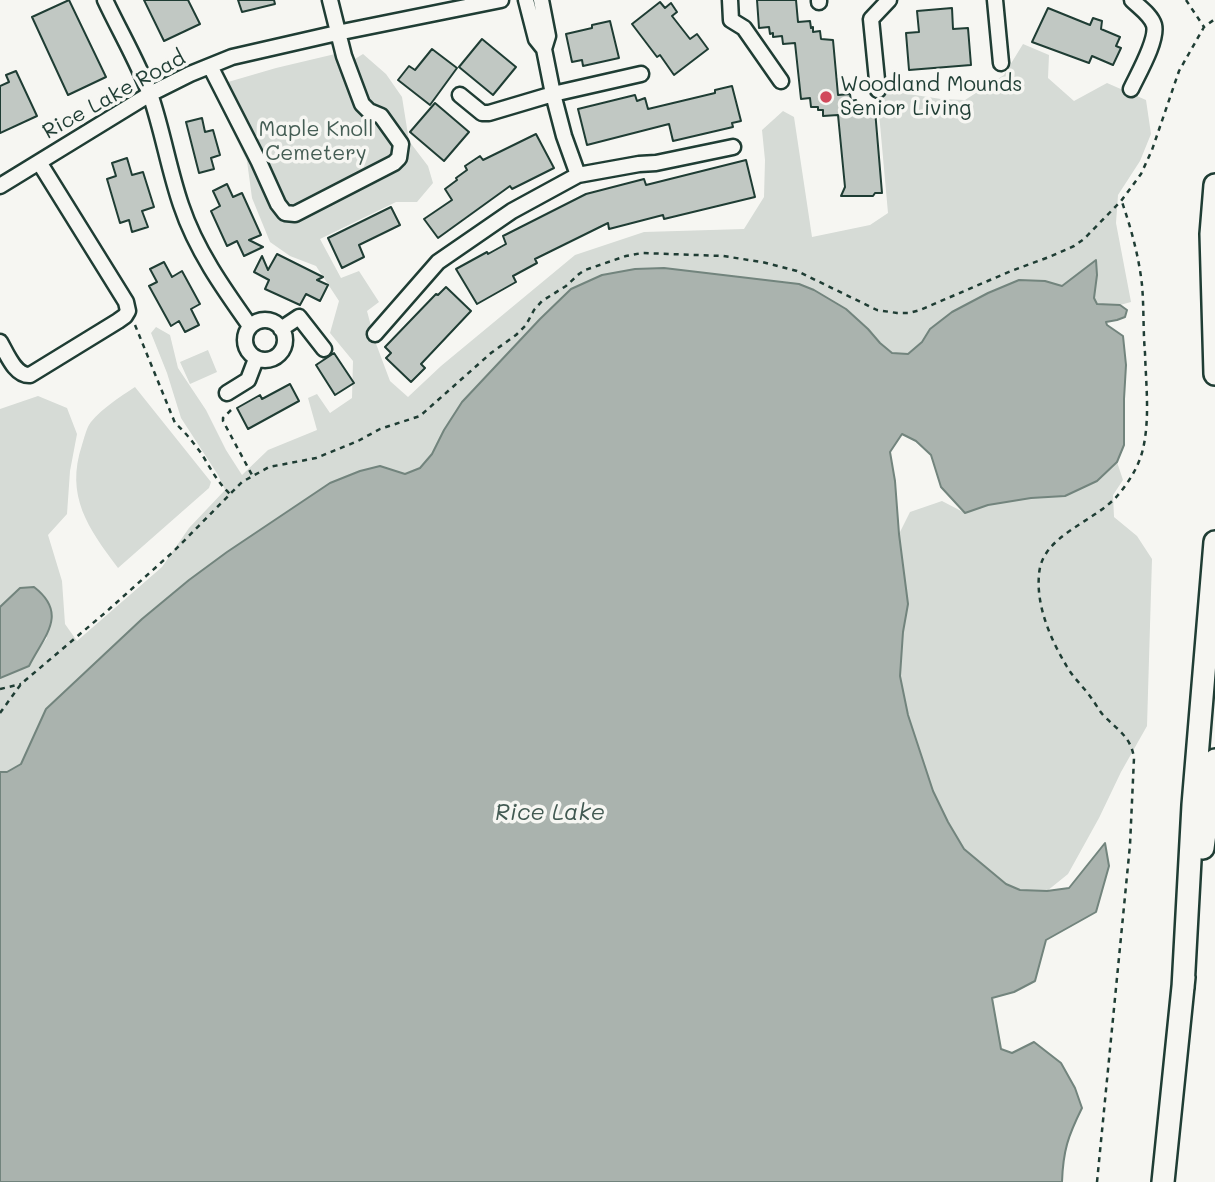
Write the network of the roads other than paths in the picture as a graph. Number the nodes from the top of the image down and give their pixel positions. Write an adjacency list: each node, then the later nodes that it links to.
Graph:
1 (105, 0): 18 (street)
2 (330, 0): 10 (street)
3 (501, 0): 10 (street, Rice Lake Road)
4 (526, 0): 11 (street)
5 (541, 0): 11 (street)
6 (730, 0): 15 (street)
7 (889, 0): 17 (street)
8 (995, 0): 12 (street)
9 (1132, 0): 16 (street)
10 (337, 33): 13 (street, Rice Lake Road); 13 (street)
11 (544, 49): 19 (street)
12 (1001, 63)
13 (210, 66): 18 (street, Rice Lake Road)
14 (641, 74): 19 (street)
15 (781, 81)
16 (1131, 89)
17 (878, 90)
18 (150, 94): 22 (street, Rice Lake Road); 26 (street)
19 (553, 94): 20 (street); 23 (street)
20 (460, 95)
21 (733, 147): 23 (street)
22 (39, 162): 25 (street, Rice Lake Road); 29 (street)
23 (578, 175): 28 (street)
24 (1215, 185): 32 (highway)
25 (0, 186)
26 (250, 326): 27 (street); 31 (street)
27 (281, 329): 30 (street); 31 (street)
28 (375, 334)
29 (1, 346)
30 (324, 349)
31 (256, 359): 33 (street)
32 (1215, 374)
33 (227, 393)
34 (1215, 542): 36 (highway)
35 (1215, 760): 36 (highway)
36 (1183, 988): 37 (highway)
37 (1163, 1182)

